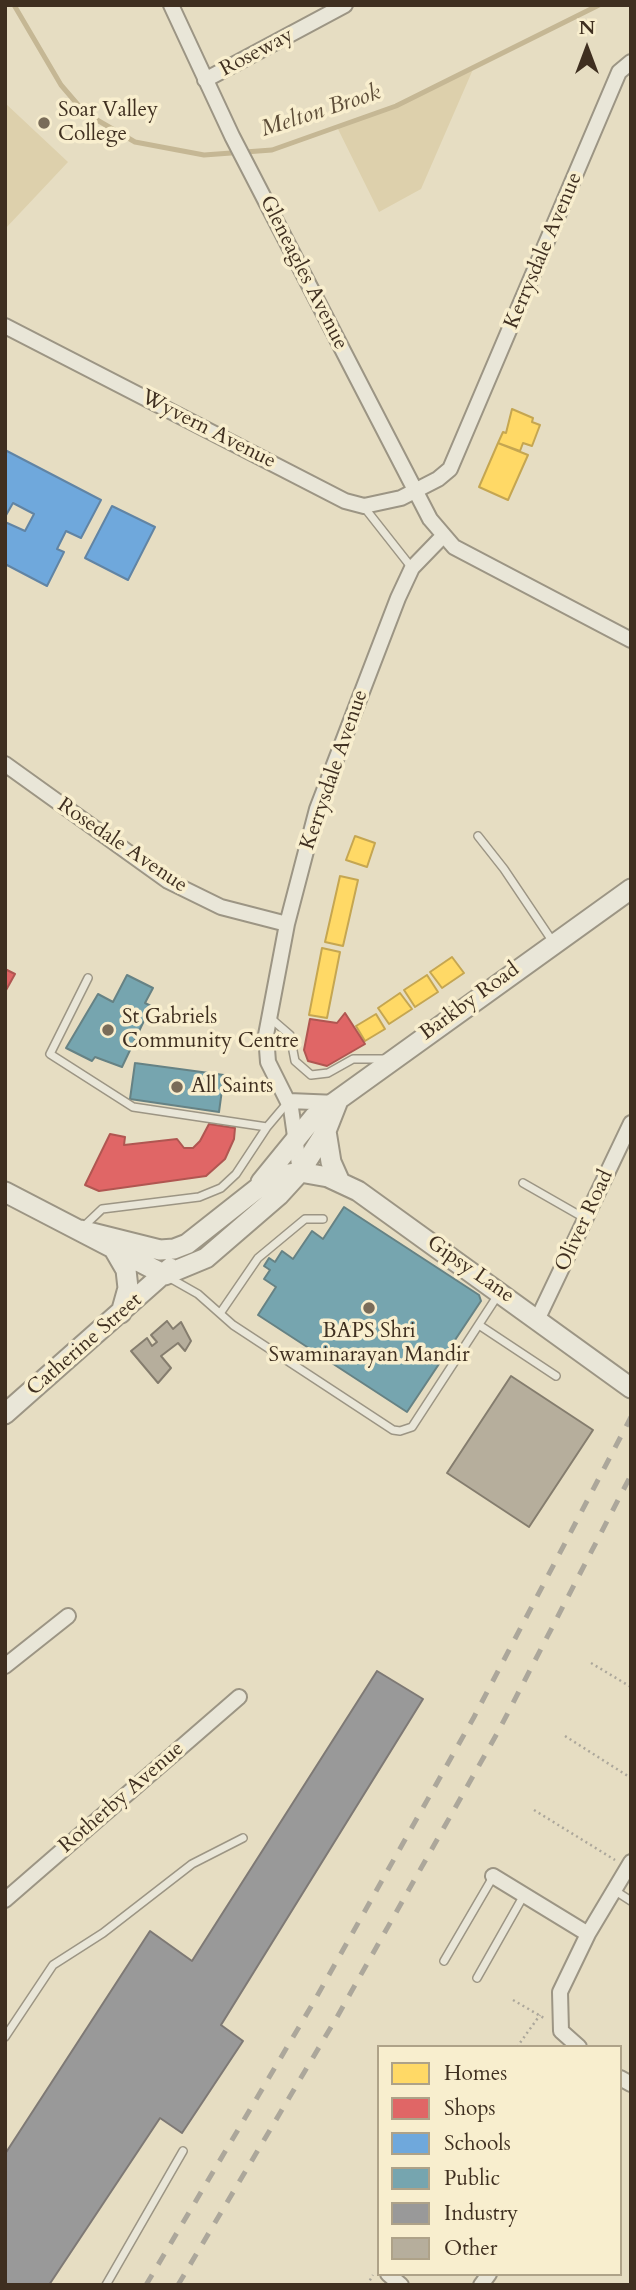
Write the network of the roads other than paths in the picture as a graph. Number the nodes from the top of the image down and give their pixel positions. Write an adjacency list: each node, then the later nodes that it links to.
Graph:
1 (171, 5): 4 (street, Gleneagles Avenue)
2 (345, 5): 4 (street, Roseway)
3 (625, 67): 6 (street, Kerrysdale Avenue)
4 (205, 80): 6 (street, Gleneagles Avenue)
5 (5, 326): 7 (street, Wyvern Avenue)
6 (416, 492): 7 (street); 8 (street, Gleneagles Avenue)
7 (364, 506): 9 (lane)
8 (443, 536): 9 (street, Kerrysdale Avenue); 10 (street)
9 (412, 568): 14 (street, Kerrysdale Avenue)
10 (631, 640)
11 (5, 764): 14 (street, Rosedale Avenue)
12 (478, 836): 15 (lane)
13 (631, 889): 15 (street, Barkby Road)
14 (287, 924): 17 (street, Kerrysdale Avenue)
15 (553, 943): 18 (street, Barkby Road)
16 (88, 978): 22 (lane)
17 (268, 1016): 18 (lane); 19 (street, Kerrysdale Avenue)
18 (391, 1059): 20 (street, Barkby Road)
19 (289, 1101): 20 (street); 22 (lane); 24 (street, Kerrysdale Avenue)
20 (337, 1103): 23 (street, Barkby Road); 24 (street)
21 (631, 1123): 31 (street, Oliver Road)
22 (267, 1126): 32 (lane)
23 (326, 1130): 25 (street, Barkby Road); 26 (street)
24 (296, 1136): 25 (street, Kerrysdale Avenue); 27 (street)
25 (300, 1172): 26 (street, Gipsy Lane); 27 (street, Gipsy Lane); 35 (street)
26 (339, 1180): 36 (street, Gipsy Lane)
27 (260, 1183): 33 (street, Gipsy Lane)
28 (523, 1183): 31 (lane)
29 (5, 1192): 32 (street)
30 (323, 1219): 37 (lane)
31 (586, 1219): 39 (street, Oliver Road)
32 (80, 1230): 33 (street); 34 (street)
33 (187, 1244): 35 (street, Gipsy Lane)
34 (115, 1251): 35 (street); 38 (street)
35 (165, 1276): 37 (lane); 38 (street, Catherine Street)
36 (500, 1292): 39 (street, Gipsy Lane); 40 (lane)
37 (221, 1312): 40 (lane)
38 (121, 1314): 43 (street, Catherine Street)
39 (538, 1318): 42 (street, Gipsy Lane)
40 (479, 1325): 41 (lane)
41 (556, 1376)
42 (631, 1388)
43 (5, 1414)
44 (68, 1616): 45 (street)
45 (5, 1666)
46 (239, 1697): 52 (street, Rotherby Avenue)
47 (243, 1838): 57 (lane)
48 (629, 1865): 50 (street)
49 (493, 1876): 51 (street); 55 (lane)
50 (614, 1890): 53 (lane); 54 (street)
51 (524, 1895): 54 (street); 56 (lane)
52 (5, 1900)
53 (631, 1900)
54 (587, 1934): 58 (street)
55 (444, 1961)
56 (477, 1978)
57 (5, 2037)
58 (577, 2045)
59 (183, 2151): 60 (lane)
60 (106, 2285)

